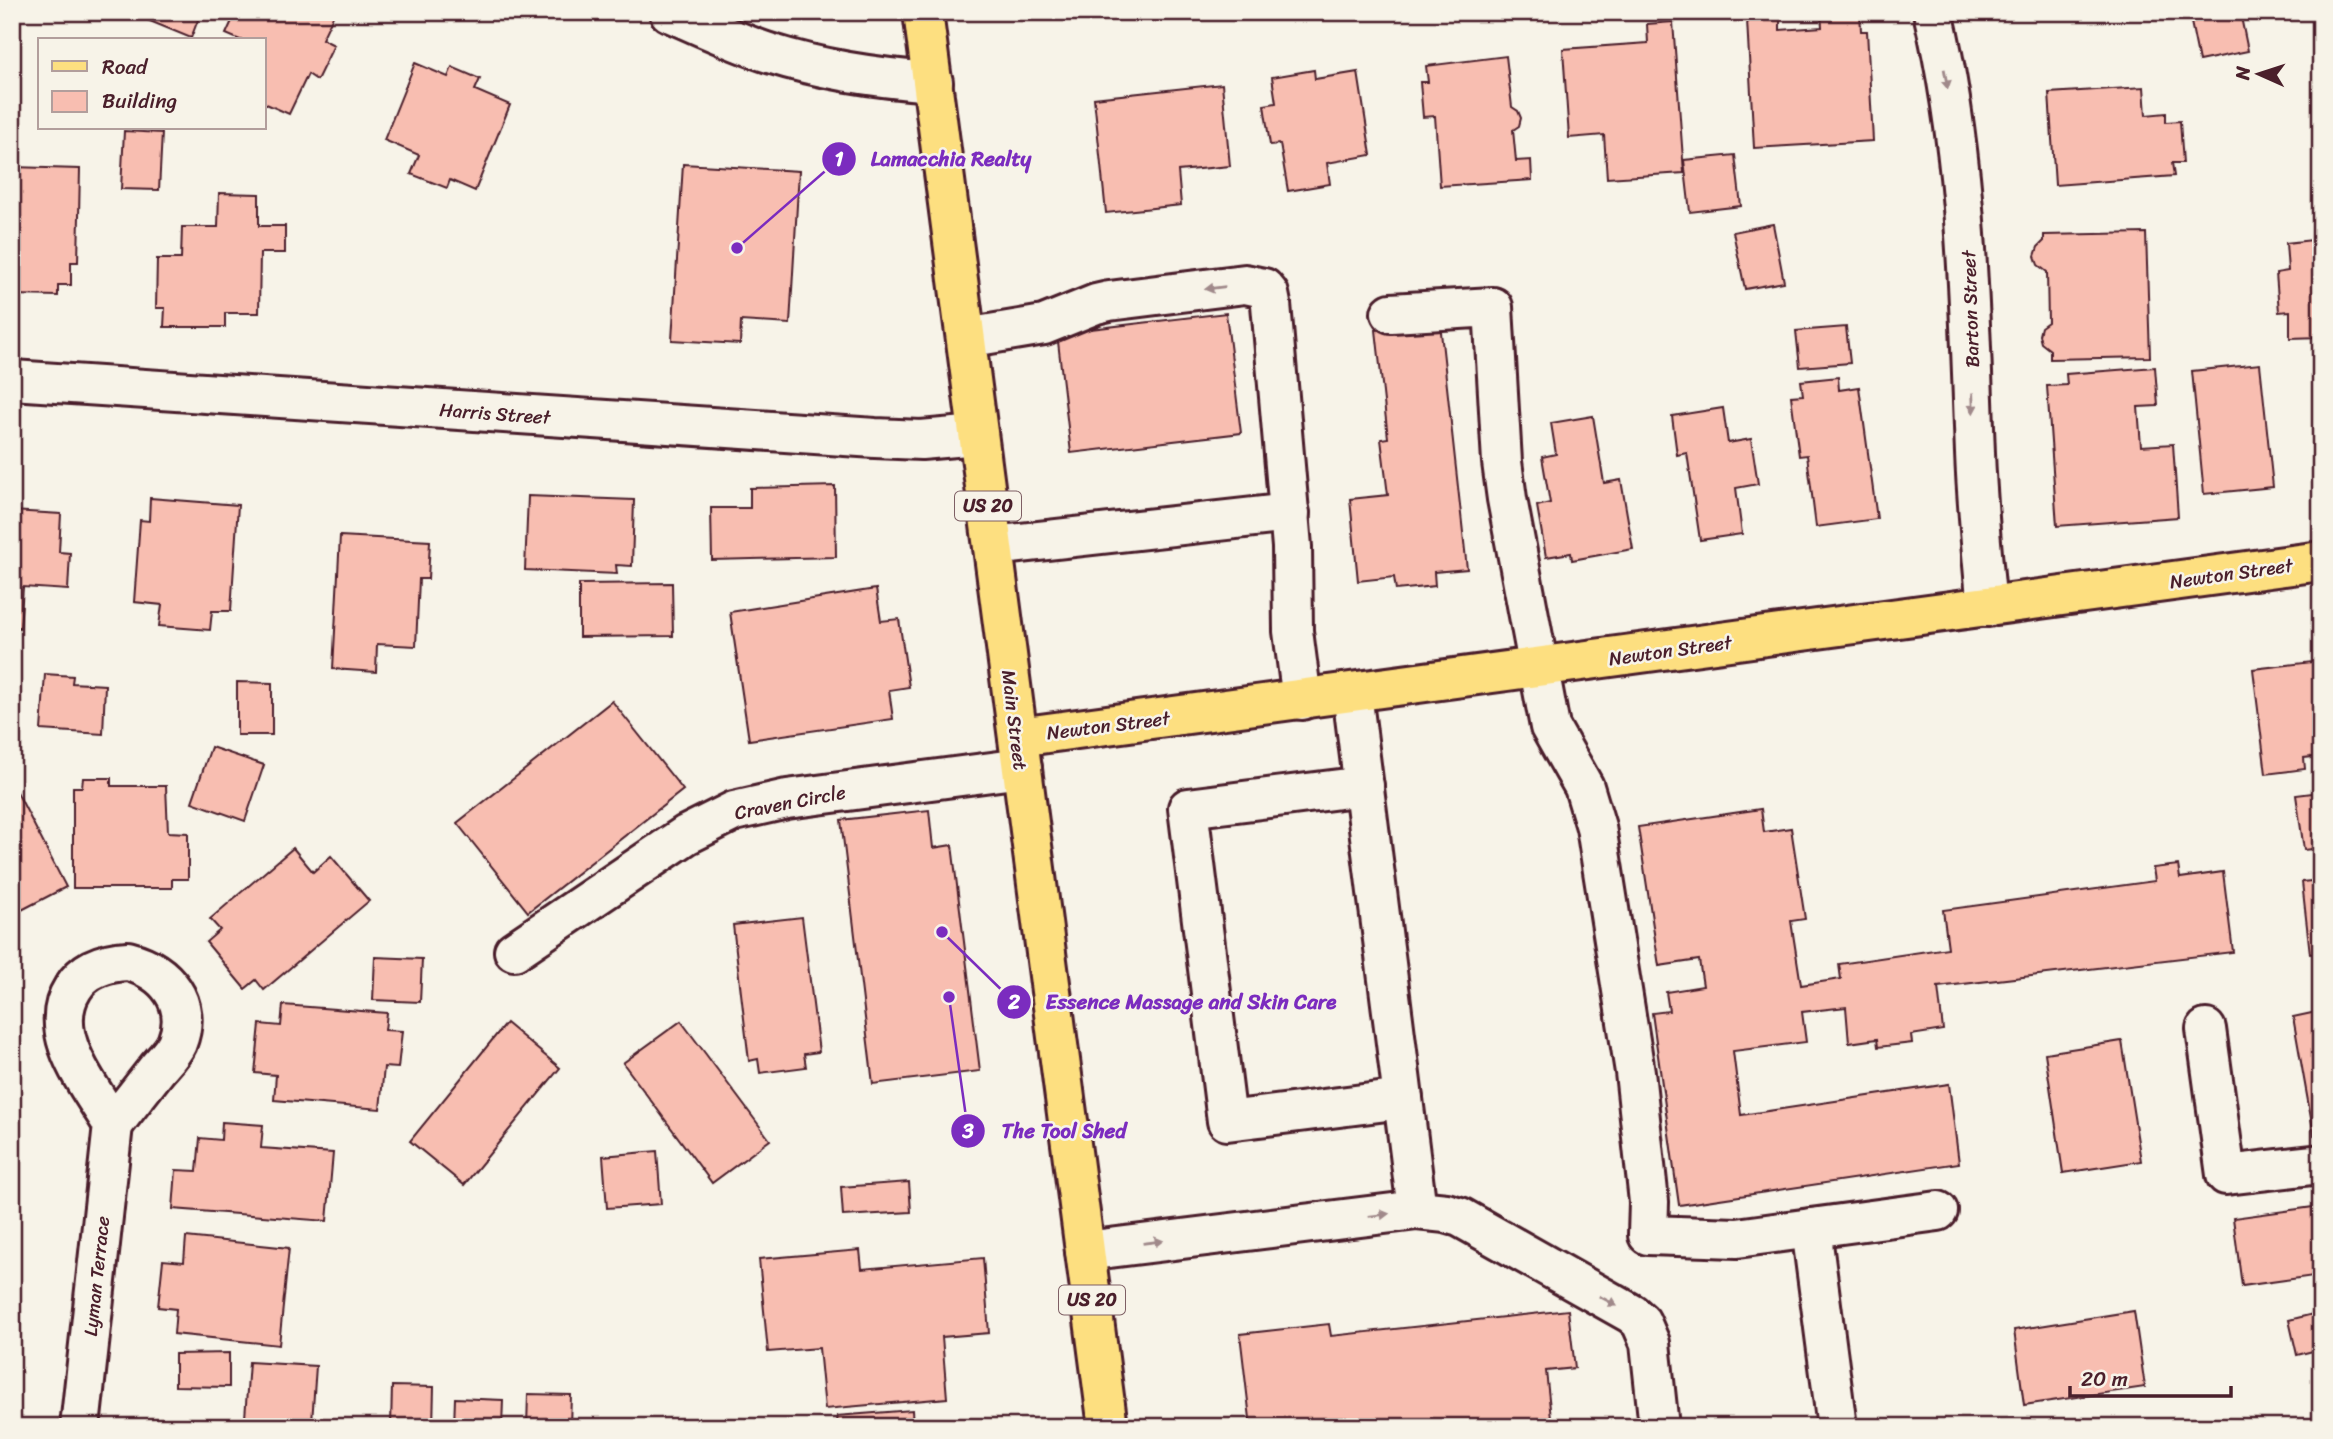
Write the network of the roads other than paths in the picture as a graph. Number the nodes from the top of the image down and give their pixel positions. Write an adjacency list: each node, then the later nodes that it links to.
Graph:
1 (669, 12): 4 (street)
2 (923, 12): 4 (main road, Main Street / US 20)
3 (1933, 12): 12 (street, Barton Street, one-way to 12)
4 (933, 82): 6 (main road, Main Street / US 20)
5 (1391, 313): 13 (street)
6 (966, 338): 8 (main road, Main Street / US 20); 9 (street, one-way to 6)
7 (12, 380): 8 (street, Harris Street)
8 (978, 435): 10 (main road, Main Street / US 20)
9 (1290, 513): 10 (street); 15 (street)
10 (993, 546): 16 (main road, Main Street / US 20)
11 (2321, 561): 12 (main road, Newton Street)
12 (1987, 607): 13 (main road, Newton Street)
13 (1538, 667): 14 (main road, Newton Street); 25 (street)
14 (1352, 693): 15 (main road, Newton Street); 17 (street)
15 (1301, 699): 16 (main road, Newton Street)
16 (1020, 752): 18 (street, Craven Circle); 26 (main road, Main Street / US 20)
17 (1364, 786): 20 (street); 20 (street)
18 (514, 951)
19 (2206, 1029): 22 (street)
20 (1403, 1099): 23 (street)
21 (113, 1125): 27 (street, Lyman Terrace)
22 (2321, 1164)
23 (1417, 1210): 26 (street, one-way to 23); 29 (street, one-way to 29)
24 (1938, 1211): 25 (street)
25 (1811, 1228): 30 (street)
26 (1085, 1251): 28 (main road, Main Street / US 20)
27 (80, 1427)
28 (1108, 1427)
29 (1659, 1427)
30 (1836, 1427)

